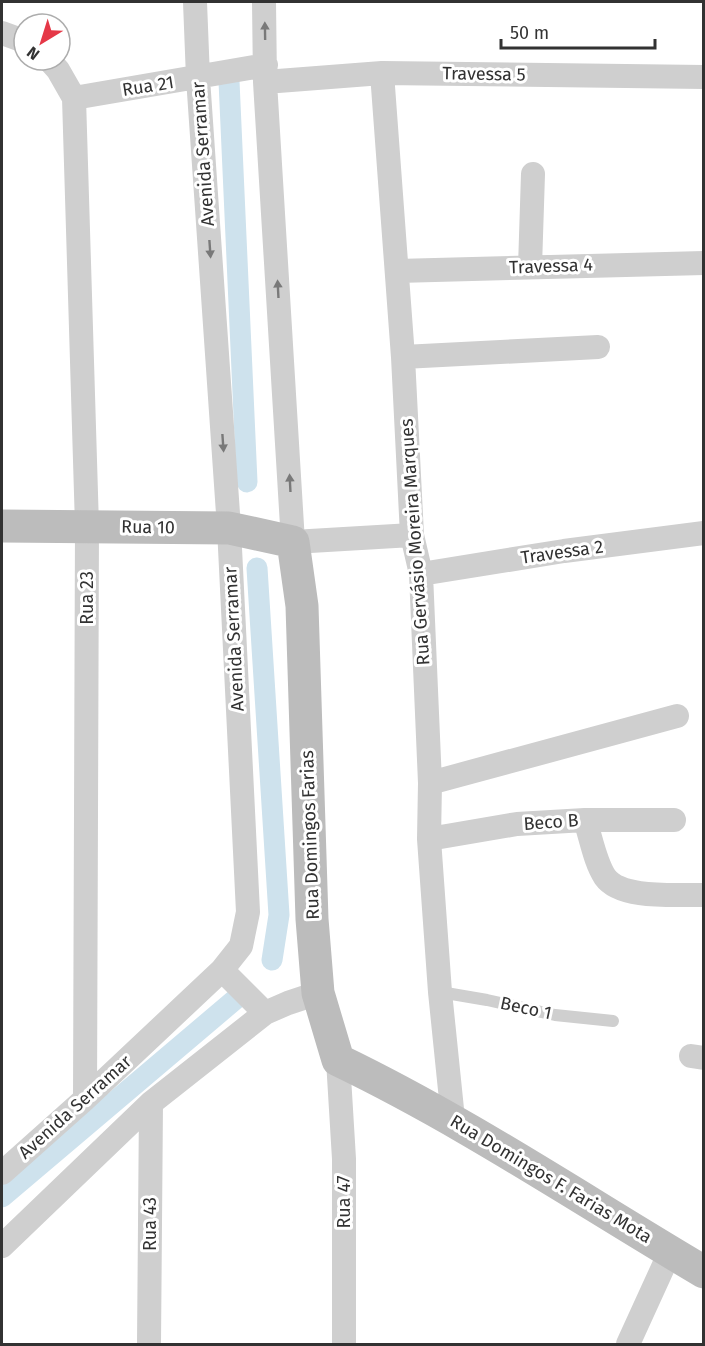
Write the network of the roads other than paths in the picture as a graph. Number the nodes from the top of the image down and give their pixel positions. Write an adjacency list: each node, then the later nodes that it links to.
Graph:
1 (195, 2): 7 (street, Avenida Serramar)
2 (264, 2): 5 (street, one-way to 2)
3 (59, 72): 8 (street)
4 (382, 73): 5 (street, Travessa 5); 6 (street, Travessa 5); 12 (street, Rua Gervásio Moreira Marques)
5 (266, 74): 7 (street, Rua 21); 20 (street, one-way to 5)
6 (704, 77)
7 (198, 78): 8 (street, Rua 21); 17 (street, Avenida Serramar, one-way to 17)
8 (74, 98): 16 (street, Rua 23)
9 (533, 174): 11 (street)
10 (704, 263): 11 (street, Travessa 4)
11 (530, 267): 12 (street, Travessa 4)
12 (398, 271): 14 (street, Rua Gervásio Moreira Marques)
13 (598, 346): 14 (street)
14 (403, 357): 19 (street, Rua Gervásio Moreira Marques)
15 (2, 526): 16 (street, Rua 10)
16 (87, 526): 17 (street, Rua 10); 34 (street, Rua 23)
17 (228, 528): 20 (street, Rua 10); 28 (street, Avenida Serramar)
18 (704, 533): 21 (street, Travessa 2)
19 (412, 535): 20 (street); 21 (street, Rua Gervásio Moreira Marques)
20 (293, 542): 30 (street, Rua Domingos Farias)
21 (421, 574): 23 (street, Rua Gervásio Moreira Marques)
22 (677, 716): 23 (street)
23 (430, 783): 26 (street, Rua Gervásio Moreira Marques)
24 (585, 820): 25 (street, Beco B); 26 (street, Beco B); 27 (street)
25 (674, 820)
26 (429, 838): 29 (street, Rua Gervásio Moreira Marques)
27 (704, 895)
28 (222, 970): 31 (street); 34 (street, Avenida Serramar)
29 (440, 992): 32 (lane, Beco 1); 36 (street, Rua Gervásio Moreira Marques)
30 (318, 993): 31 (street); 33 (street, Rua Domingos Farias)
31 (265, 1013): 35 (street)
32 (613, 1021)
33 (338, 1060): 36 (street, Rua Domingos F. Farias Mota); 42 (street, Rua 47)
34 (85, 1099): 37 (street, Avenida Serramar)
35 (151, 1103): 38 (street); 41 (street, Rua 43)
36 (453, 1119): 39 (street, Rua Domingos F. Farias Mota)
37 (2, 1173)
38 (2, 1246)
39 (670, 1252): 40 (street, Rua Domingos F. Farias Mota); 43 (street)
40 (704, 1272)
41 (150, 1344)
42 (344, 1344)
43 (628, 1344)

